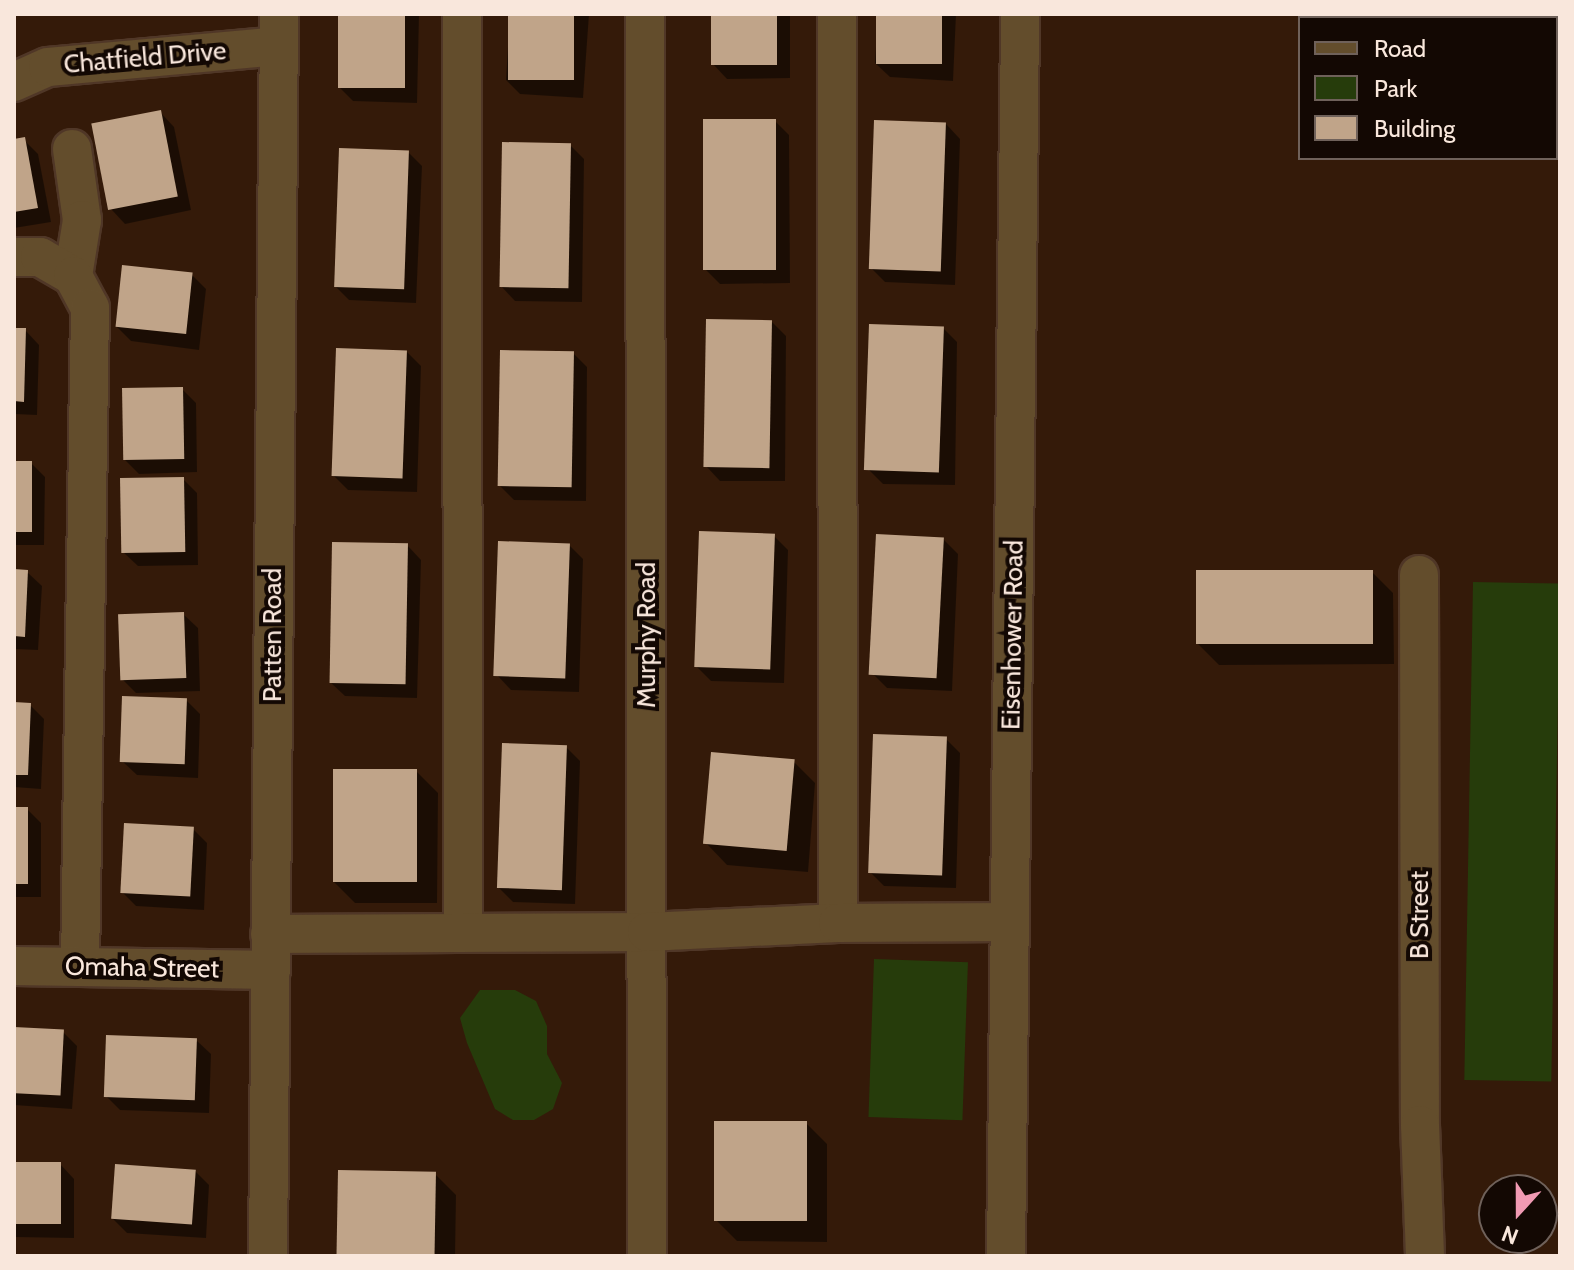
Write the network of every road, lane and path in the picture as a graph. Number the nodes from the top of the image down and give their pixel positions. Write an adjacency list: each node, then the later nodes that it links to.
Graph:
1 (462, 14): 14 (street)
2 (645, 14): 13 (street, Murphy Road)
3 (837, 14): 12 (street)
4 (1020, 14): 11 (street, Eisenhower Road)
5 (278, 30): 6 (street, Chatfield Drive); 15 (street, Patten Road)
6 (14, 82)
7 (72, 149): 9 (street)
8 (14, 257): 9 (street)
9 (73, 276): 17 (street)
10 (1419, 575): 21 (street, B Street)
11 (1010, 922): 12 (street, Omaha Street); 20 (street, Eisenhower Road)
12 (838, 923): 13 (street, Omaha Street)
13 (647, 932): 14 (street, Omaha Street); 19 (street, Murphy Road)
14 (463, 933): 15 (street, Omaha Street)
15 (271, 952): 17 (street, Omaha Street); 18 (street, Patten Road)
16 (14, 966): 17 (street, Omaha Street)
17 (80, 967)
18 (268, 1256)
19 (647, 1256)
20 (1006, 1256)
21 (1425, 1256)

